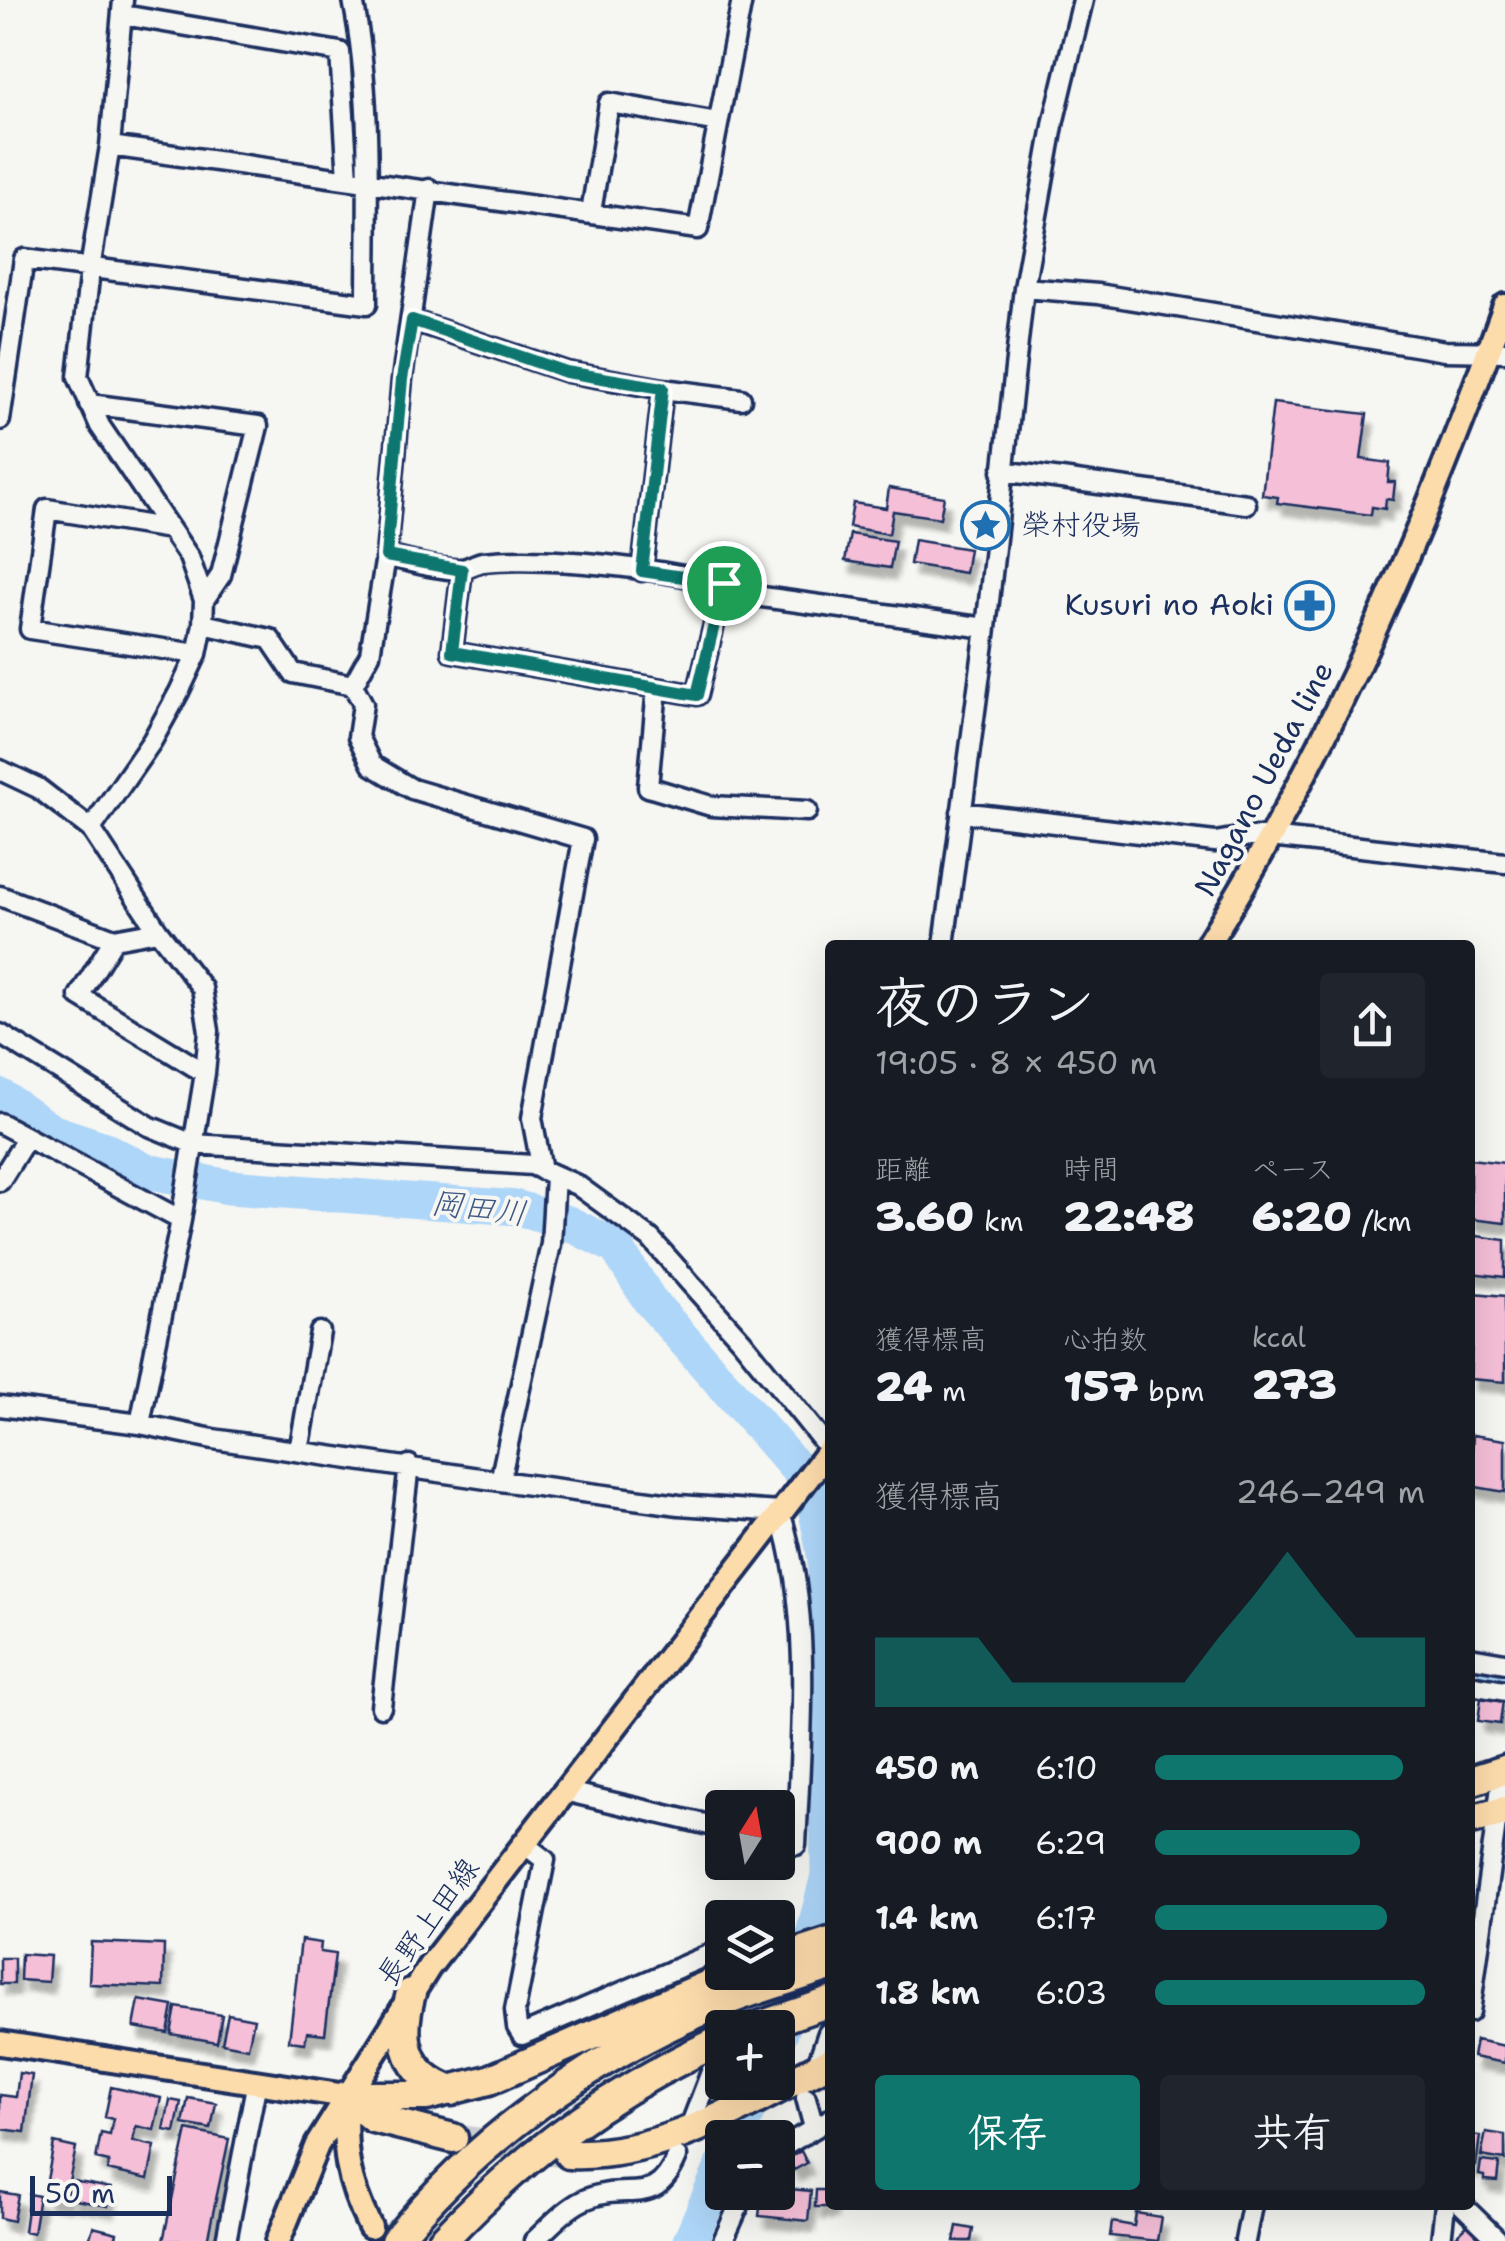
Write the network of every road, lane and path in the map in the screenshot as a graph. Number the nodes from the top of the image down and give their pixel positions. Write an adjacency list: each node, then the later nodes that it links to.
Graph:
1 (354, 0): 8 (street)
2 (742, 0): 5 (street)
3 (1083, 0): 12 (street)
4 (123, 8): 6 (street); 7 (street)
5 (718, 122): 10 (street); 10 (street)
6 (110, 146): 7 (street); 11 (street)
7 (348, 178): 8 (street)
8 (367, 181): 9 (street); 11 (street)
9 (429, 189): 10 (street); 14 (street)
10 (591, 212)
11 (90, 269): 18 (street); 19 (street)
12 (1024, 288): 15 (street); 20 (street)
13 (1505, 306): 15 (main road, Nagano Ueda line)
14 (412, 320): 16 (street); 23 (street)
15 (1497, 351): 37 (main road, Nagano Ueda line)
16 (663, 388): 17 (street); 25 (street)
17 (741, 398)
18 (89, 404): 22 (street); 27 (street)
19 (0, 420)
20 (1002, 471): 21 (street); 29 (street)
21 (1246, 504)
22 (170, 529): 27 (street); 30 (street)
23 (386, 556): 24 (street); 31 (street)
24 (462, 570): 25 (street); 32 (street)
25 (642, 571): 26 (street)
26 (724, 583): 29 (street); 32 (street)
27 (204, 600): 28 (street)
28 (203, 624): 30 (street); 31 (street)
29 (986, 628): 35 (street)
30 (197, 654): 36 (street)
31 (353, 685): 49 (street)
32 (657, 688): 34 (street)
33 (0, 770): 36 (street)
34 (807, 811)
35 (961, 812): 37 (street); 42 (street)
36 (90, 829): 40 (street)
37 (1270, 838): 38 (street); 43 (main road, Nagano Ueda line)
38 (1505, 863)
39 (0, 896): 41 (street)
40 (158, 932): 41 (street); 45 (street)
41 (114, 939): 45 (street)
42 (945, 940)
43 (1210, 940)
44 (0, 1034): 48 (street)
45 (205, 1073): 48 (street)
46 (0, 1123): 47 (street)
47 (26, 1138): 50 (street); 51 (street)
48 (192, 1149): 49 (street); 51 (street)
49 (549, 1174): 55 (street); 59 (street)
50 (0, 1181)
51 (182, 1211): 54 (street)
52 (320, 1332): 56 (street)
53 (0, 1406): 54 (street)
54 (140, 1424): 56 (street)
55 (825, 1444)
56 (299, 1450): 58 (street)
57 (825, 1456): 60 (main road)
58 (409, 1466): 59 (street); 65 (street)
59 (500, 1481): 60 (street)
60 (780, 1512): 68 (main road, 長野上田線); 72 (street)
61 (1475, 1658): 62 (street)
62 (1505, 1663)
63 (1475, 1686): 64 (street)
64 (1505, 1690)
65 (381, 1708)
66 (1505, 1768): 67 (highway); 69 (street)
67 (1475, 1778)
68 (564, 1792): 70 (street); 71 (main road, 長野上田線)
69 (1490, 1815): 76 (street)
70 (705, 1824)
71 (524, 1844): 75 (street); 81 (main road, 長野上田線)
72 (795, 1845)
73 (825, 1944): 74 (highway)
74 (795, 1953)
75 (705, 1956)
76 (1475, 1963)
77 (825, 1967): 78 (highway)
78 (795, 1973)
79 (723, 1990): 89 (highway)
80 (730, 1990): 102 (highway)
81 (412, 1993): 89 (highway); 91 (main road, 長野上田線)
82 (825, 2003): 83 (highway)
83 (795, 2014)
84 (825, 2042): 87 (street)
85 (0, 2043): 88 (main road)
86 (705, 2048): 105 (highway)
87 (814, 2074): 92 (highway); 93 (street)
88 (257, 2081): 91 (main road); 103 (street)
89 (452, 2091): 91 (highway)
90 (705, 2092): 92 (street)
91 (346, 2096): 94 (highway); 102 (main road); 104 (main road, 長野上田線)
92 (696, 2122): 96 (highway)
93 (822, 2124): 95 (street)
94 (453, 2138)
95 (795, 2140)
96 (570, 2154)
97 (678, 2157): 106 (street)
98 (737, 2210): 107 (street)
99 (1251, 2210): 108 (street)
100 (1444, 2210): 109 (street)
101 (1467, 2210): 110 (street)
102 (382, 2234)
103 (226, 2241)
104 (278, 2241)
105 (442, 2241)
106 (534, 2241)
107 (723, 2241)
108 (1245, 2241)
109 (1441, 2241)
110 (1499, 2241)

